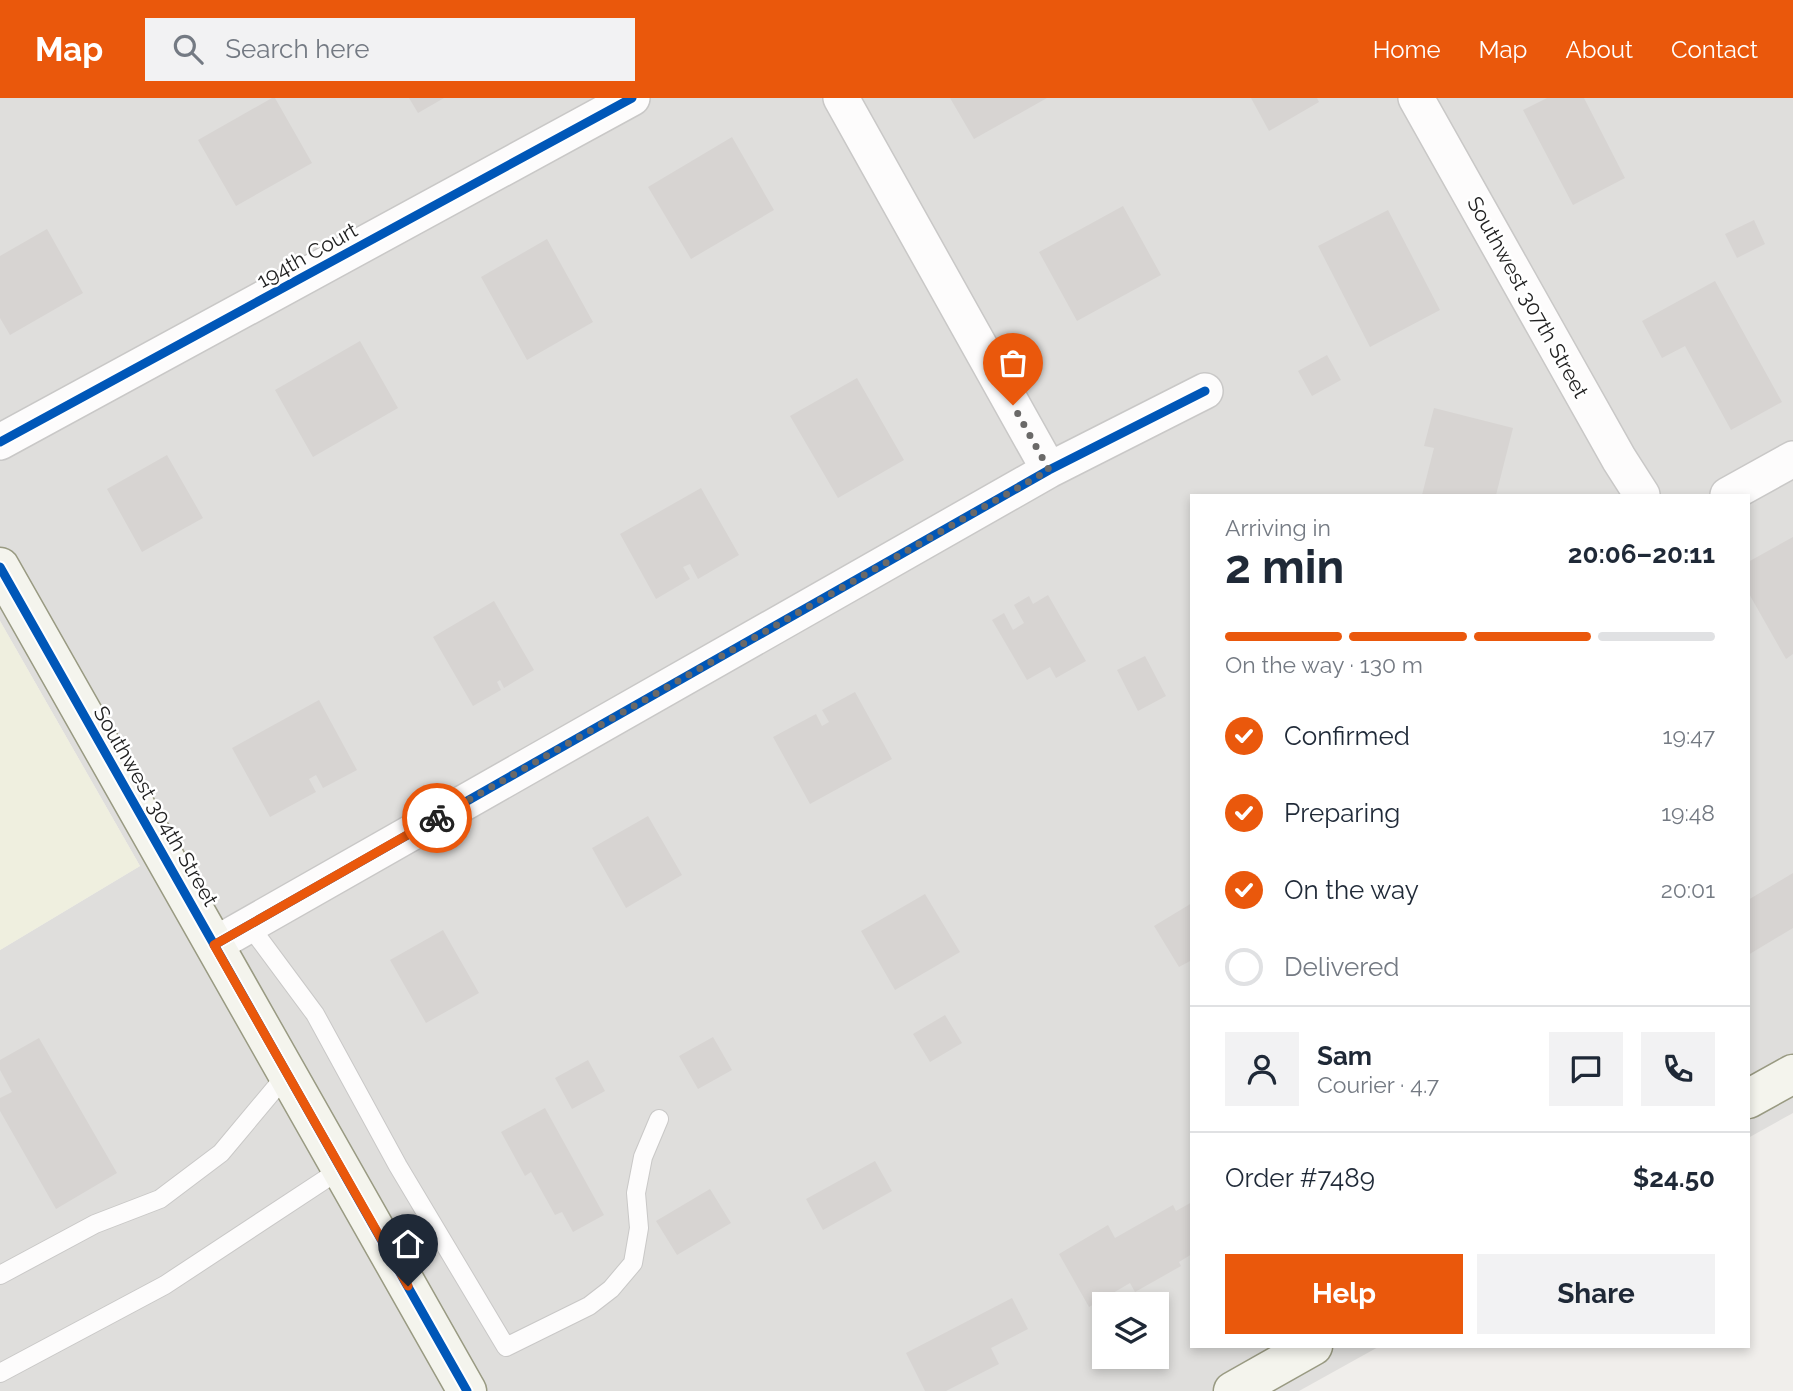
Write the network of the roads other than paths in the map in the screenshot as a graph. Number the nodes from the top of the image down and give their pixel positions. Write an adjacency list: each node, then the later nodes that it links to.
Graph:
1 (632, 98): 5 (street, 194th Court)
2 (841, 98): 7 (street)
3 (1416, 98): 8 (street, Southwest 307th Street)
4 (1205, 391): 7 (street)
5 (0, 442)
6 (1793, 459): 9 (street)
7 (1049, 470): 11 (street)
8 (1641, 494)
9 (1730, 494)
10 (0, 568): 12 (street, Southwest 304th Street)
11 (249, 925): 12 (street); 16 (lane)
12 (214, 945): 13 (street, Southwest 304th Street)
13 (287, 1074): 17 (street, Southwest 304th Street); 18 (lane)
14 (1793, 1074): 15 (street)
15 (1750, 1099)
16 (659, 1119)
17 (341, 1169): 20 (lane); 21 (street, Southwest 304th Street)
18 (0, 1275)
19 (1309, 1348): 22 (street)
20 (0, 1373)
21 (467, 1391)
22 (1233, 1391)

